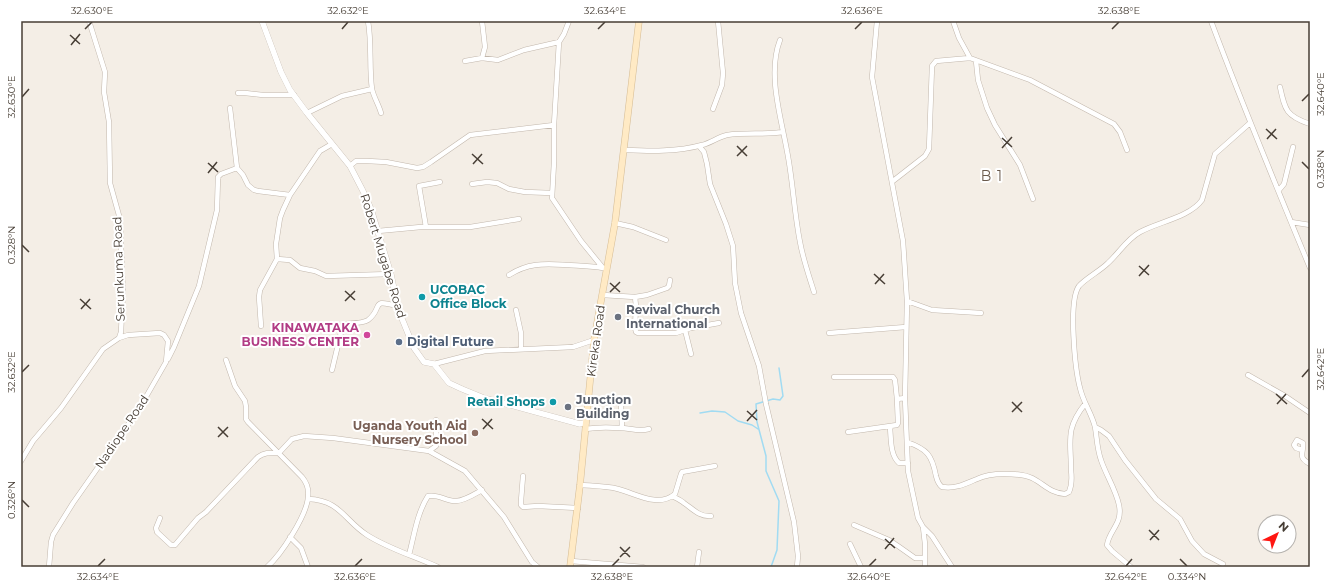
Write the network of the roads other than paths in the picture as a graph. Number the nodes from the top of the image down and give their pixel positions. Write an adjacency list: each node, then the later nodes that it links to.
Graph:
1 (89, 21): 68 (street, Serunkuma Road)
2 (262, 21): 20 (street, Robert Mugabe Road)
3 (368, 21): 18 (street)
4 (482, 21): 13 (street)
5 (569, 21): 12 (street)
6 (718, 21): 22 (street)
7 (876, 21): 36 (street)
8 (953, 21): 14 (street)
9 (1211, 21): 25 (street)
10 (638, 22): 32 (main road, Kireka Road)
11 (780, 40): 28 (street)
12 (558, 42): 13 (street); 27 (street)
13 (482, 58): 16 (street)
14 (970, 58): 15 (street); 36 (street)
15 (976, 61): 33 (street); 42 (street)
16 (465, 62)
17 (1280, 87): 26 (street)
18 (372, 89): 23 (street); 24 (street)
19 (238, 93): 20 (street)
20 (294, 95): 23 (street, Robert Mugabe Road)
21 (230, 108): 35 (street)
22 (713, 109)
23 (307, 113): 29 (street, Robert Mugabe Road)
24 (381, 113)
25 (1250, 123): 39 (street); 81 (street)
26 (1310, 124)
27 (554, 125): 34 (street); 40 (street)
28 (783, 132): 30 (street); 56 (street)
29 (332, 144): 34 (street, Robert Mugabe Road); 41 (street)
30 (699, 146): 32 (street); 122 (street)
31 (1294, 147): 39 (street)
32 (624, 150): 45 (main road, Kireka Road)
33 (1127, 150)
34 (350, 166): 48 (street, Robert Mugabe Road)
35 (237, 168): 41 (street); 73 (street)
36 (893, 181): 59 (street)
37 (440, 182): 47 (street)
38 (472, 184): 40 (street)
39 (1279, 190): 44 (street)
40 (552, 193): 52 (street)
41 (290, 195): 50 (street)
42 (1033, 200)
43 (519, 219): 47 (street)
44 (1291, 222): 46 (street); 51 (street)
45 (615, 223): 49 (street); 52 (main road, Kireka Road)
46 (1310, 225)
47 (426, 227): 48 (street)
48 (378, 231): 53 (street, Robert Mugabe Road)
49 (666, 240)
50 (277, 259): 53 (street); 64 (street)
51 (1310, 268)
52 (605, 270): 54 (street); 57 (main road, Kireka Road)
53 (391, 274): 60 (street, Robert Mugabe Road)
54 (509, 275)
55 (670, 280): 58 (street)
56 (814, 292)
57 (602, 295): 58 (street); 69 (main road, Kireka Road)
58 (635, 297): 66 (street)
59 (907, 301): 62 (street); 65 (street)
60 (397, 306): 74 (street, Robert Mugabe Road); 75 (street)
61 (516, 310): 70 (street)
62 (981, 313)
63 (718, 323): 66 (street)
64 (261, 326)
65 (906, 327): 67 (street); 78 (street)
66 (685, 330): 71 (street)
67 (829, 333)
68 (119, 338): 73 (street, Nadiope Road); 94 (street, Serunkuma Road)
69 (594, 340): 70 (street); 84 (main road, Kireka Road)
70 (521, 349): 74 (street)
71 (691, 354)
72 (226, 360): 93 (street)
73 (166, 362): 115 (street, Nadiope Road)
74 (434, 364): 84 (street, Robert Mugabe Road)
75 (332, 370)
76 (1248, 376): 82 (street)
77 (834, 377): 79 (street)
78 (905, 398): 79 (street); 90 (street)
79 (897, 399): 85 (street)
80 (624, 401): 87 (street)
81 (1085, 404): 86 (street); 90 (street)
82 (1310, 413)
83 (436, 420): 92 (street)
84 (586, 426): 87 (street); 99 (main road, Kireka Road)
85 (890, 427): 89 (street); 95 (street)
86 (1095, 427): 114 (street); 126 (street)
87 (622, 428): 88 (street)
88 (649, 429)
89 (848, 432)
90 (907, 442): 95 (street)
91 (1302, 450): 96 (street)
92 (429, 451): 93 (street); 100 (street)
93 (279, 453): 102 (street); 105 (street)
94 (21, 461)
95 (908, 463): 107 (street)
96 (1310, 464)
97 (715, 466): 101 (street)
98 (524, 476): 103 (street)
99 (580, 485): 101 (street); 103 (main road, Kireka Road)
100 (482, 490): 111 (street); 119 (street)
101 (672, 496): 104 (street)
102 (308, 499): 108 (street); 111 (street)
103 (578, 508): 113 (main road, Kireka Road)
104 (711, 516)
105 (160, 518)
106 (854, 525): 112 (street)
107 (923, 527): 112 (street); 125 (street)
108 (290, 537): 116 (street); 117 (street)
109 (850, 544): 123 (street)
110 (699, 552): 121 (street)
111 (409, 555): 118 (street)
112 (925, 558): 124 (street)
113 (570, 564): 120 (street)
114 (1223, 564)
115 (49, 567)
116 (267, 567)
117 (308, 567)
118 (438, 567)
119 (538, 567)
120 (643, 567)
121 (697, 567)
122 (797, 567)
123 (861, 567)
124 (925, 567)
125 (952, 567)
126 (1132, 567)

